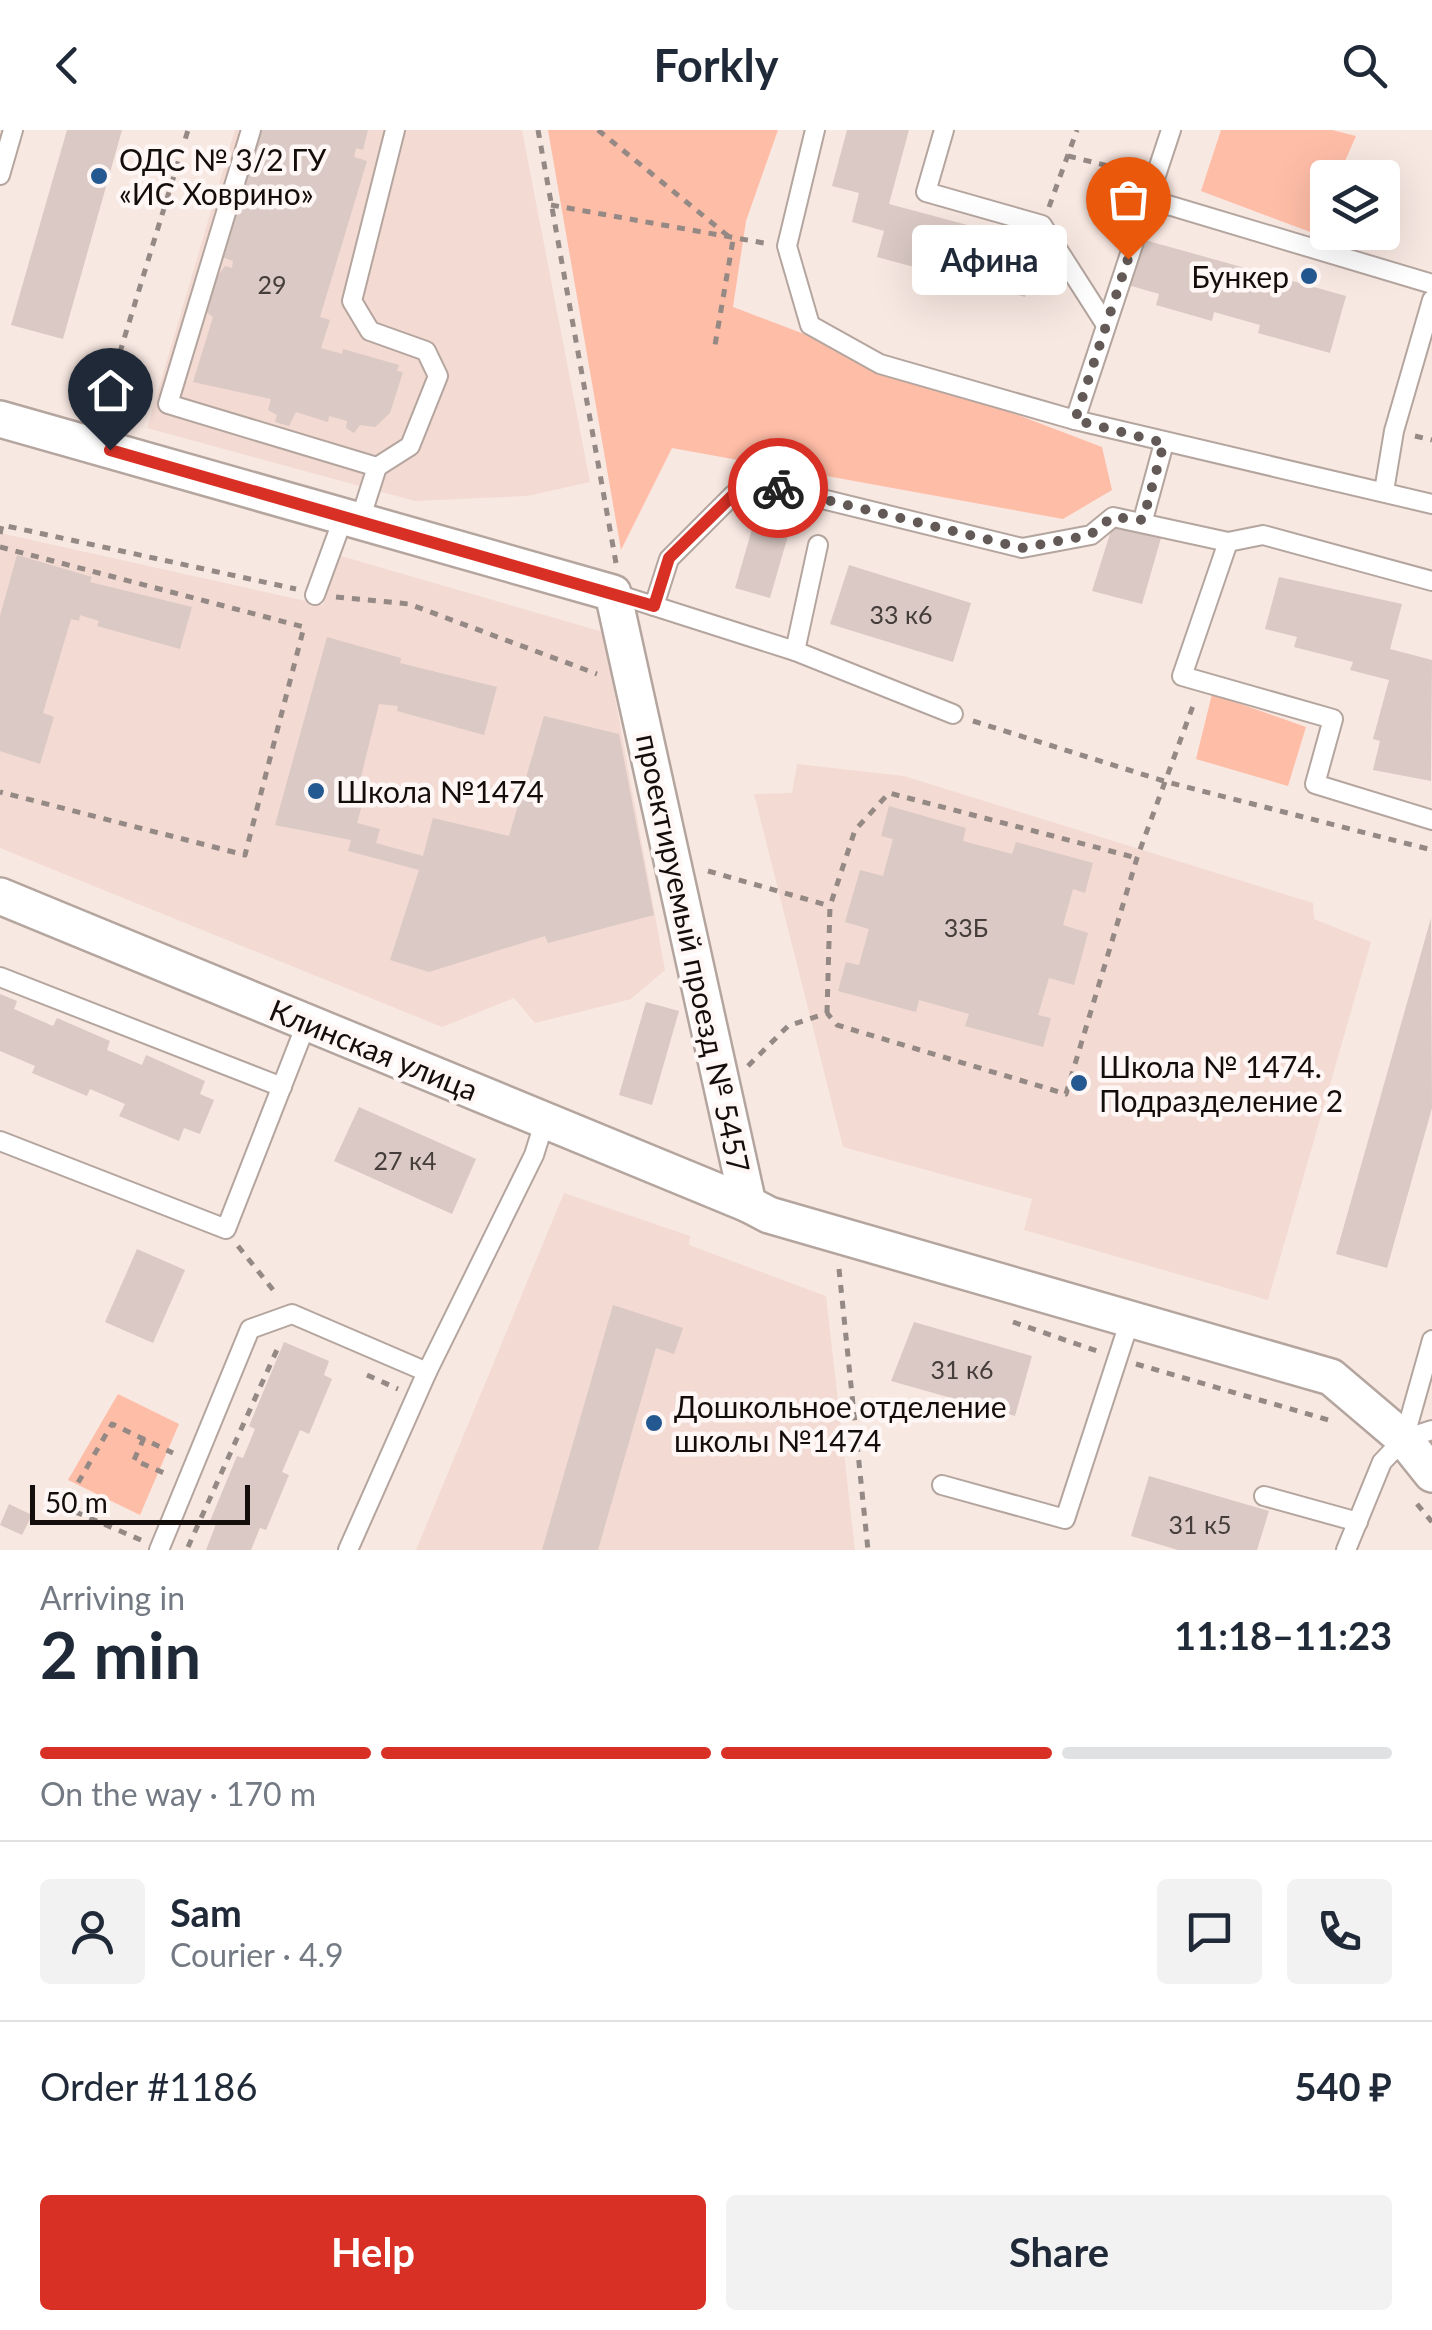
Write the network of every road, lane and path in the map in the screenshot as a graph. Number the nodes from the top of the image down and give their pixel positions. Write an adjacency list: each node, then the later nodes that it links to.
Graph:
1 (13, 130): 12 (lane)
2 (188, 130): 25 (path)
3 (251, 130): 27 (lane)
4 (395, 130): 27 (lane)
5 (538, 130): 15 (path)
6 (598, 130): 17 (path)
7 (815, 130): 18 (lane)
8 (944, 130): 16 (lane)
9 (1077, 130): 11 (path)
10 (1171, 130): 13 (lane)
11 (1068, 156): 13 (path); 16 (path)
12 (0, 175)
13 (1155, 178): 14 (lane)
14 (1148, 199): 19 (lane); 21 (lane)
15 (552, 205): 17 (path); 36 (path)
16 (1042, 224): 21 (lane)
17 (733, 240): 18 (path); 22 (path)
18 (787, 246): 24 (lane)
19 (1432, 284)
20 (1432, 300): 28 (lane)
21 (1106, 325): 24 (lane)
22 (714, 350)
23 (0, 419): 30 (street)
24 (1075, 420): 26 (lane)
25 (97, 427)
26 (1164, 443): 28 (lane); 31 (lane)
27 (376, 467): 30 (lane)
28 (1384, 491): 29 (lane)
29 (1432, 504)
30 (352, 518): 36 (street); 37 (lane)
31 (1143, 520): 32 (lane); 38 (lane)
32 (1228, 542): 35 (lane); 40 (lane)
33 (818, 545): 39 (lane)
34 (0, 547): 43 (path)
35 (1432, 581)
36 (615, 584): 38 (lane); 54 (street, проектируемый проезд № 5457)
37 (316, 595)
38 (654, 606): 39 (lane)
39 (795, 651): 41 (lane)
40 (1202, 682): 42 (path); 44 (lane)
41 (953, 714): 42 (path)
42 (1167, 782): 45 (path); 46 (path)
43 (0, 792)
44 (1432, 820)
45 (1432, 850)
46 (1137, 858): 49 (path); 51 (path)
47 (705, 870): 49 (path)
48 (0, 896): 52 (street, Клинская улица)
49 (830, 906): 51 (path)
50 (0, 977): 53 (lane)
51 (827, 1013): 54 (path)
52 (307, 1022): 53 (lane); 55 (street, Клинская улица)
53 (282, 1087): 58 (lane)
54 (723, 1097): 57 (street, проектируемый проезд № 5457)
55 (544, 1120): 57 (street, Клинская улица); 65 (lane)
56 (0, 1141): 58 (lane)
57 (748, 1204): 61 (street, проектируемый проезд № 5457)
58 (226, 1229): 60 (path)
59 (838, 1259): 82 (path)
60 (292, 1314): 65 (lane); 73 (lane)
61 (1132, 1317): 64 (lane); 69 (street, проектируемый проезд № 5457)
62 (284, 1335): 80 (path)
63 (1432, 1340): 69 (lane)
64 (1117, 1358): 68 (path); 74 (lane)
65 (428, 1372): 81 (lane)
66 (366, 1374): 67 (path)
67 (399, 1390)
68 (1344, 1426)
69 (1418, 1435): 72 (street, проектируемый проезд № 5457); 78 (lane)
70 (144, 1438): 71 (path); 71 (path); 77 (path)
71 (165, 1474): 73 (path); 75 (path)
72 (1432, 1474)
73 (186, 1483): 79 (lane)
74 (942, 1484)
75 (158, 1490)
76 (1264, 1496): 78 (lane)
77 (145, 1522)
78 (1358, 1522): 83 (lane)
79 (159, 1550)
80 (187, 1550)
81 (348, 1550)
82 (868, 1550)
83 (1346, 1550)

